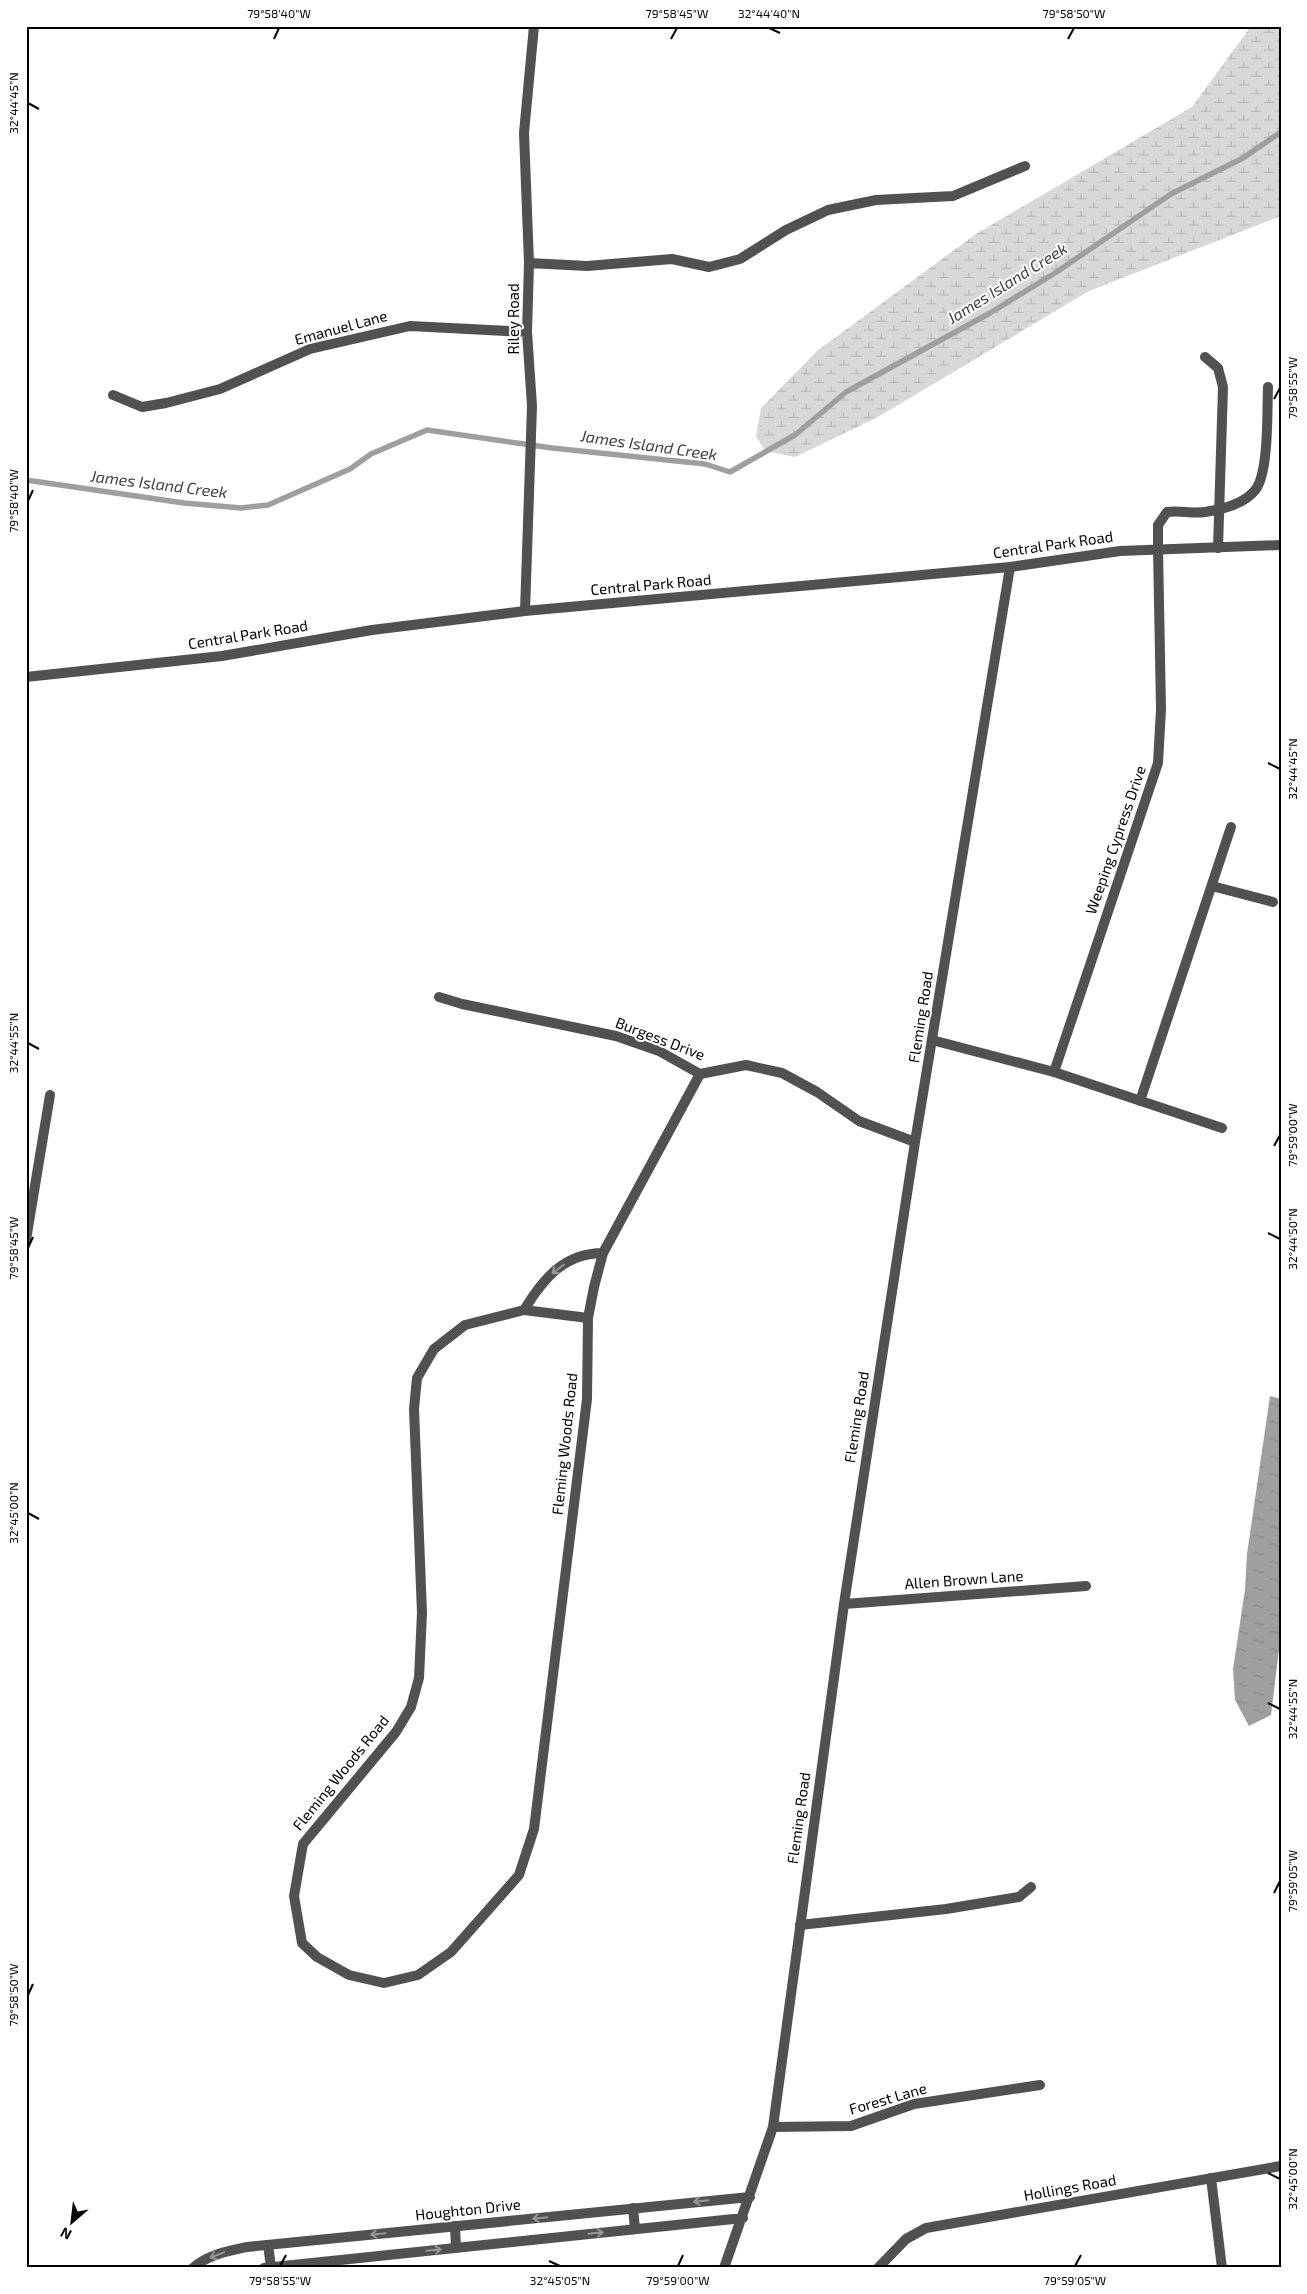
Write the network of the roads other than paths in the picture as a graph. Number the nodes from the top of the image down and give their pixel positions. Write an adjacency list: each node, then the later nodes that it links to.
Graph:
1 (534, 26): 3 (street, Riley Road)
2 (1026, 166): 3 (street)
3 (529, 263): 4 (street, Riley Road)
4 (527, 332): 7 (street, Emanuel Lane); 13 (street, Riley Road)
5 (1205, 357): 8 (street)
6 (1268, 386): 8 (street)
7 (113, 395)
8 (1219, 509): 10 (street, Weeping Cypress Drive); 11 (street)
9 (1281, 544): 11 (street, Central Park Road)
10 (1158, 548): 11 (street, Central Park Road); 12 (street, Central Park Road); 20 (street, Weeping Cypress Drive)
11 (1218, 548)
12 (1010, 567): 13 (street, Central Park Road); 19 (street, Fleming Road)
13 (524, 611): 14 (street, Central Park Road)
14 (26, 677)
15 (1231, 827): 16 (street)
16 (1212, 886): 17 (street); 23 (street)
17 (1272, 902)
18 (439, 997): 21 (street, Burgess Drive)
19 (932, 1040): 20 (street); 25 (street, Fleming Road)
20 (1054, 1072): 23 (street)
21 (700, 1074): 25 (street, Burgess Drive); 27 (street, Fleming Woods Road)
22 (50, 1095): 26 (street)
23 (1140, 1101): 24 (street)
24 (1222, 1128)
25 (915, 1142): 31 (street, Fleming Road)
26 (26, 1240)
27 (603, 1253): 28 (street, one-way to 28); 29 (street, Fleming Woods Road)
28 (524, 1310): 29 (street, Fleming Woods Road); 29 (street, Fleming Woods Road)
29 (588, 1318)
30 (1086, 1586): 31 (street, Allen Brown Lane)
31 (844, 1604): 33 (street, Fleming Road)
32 (1031, 1887): 33 (street)
33 (800, 1925): 35 (street, Fleming Road)
34 (1040, 2086): 35 (street, Forest Lane)
35 (773, 2127): 38 (street, Fleming Road)
36 (1281, 2166): 37 (street, Hollings Road)
37 (1211, 2178): 48 (street, Hollings Road); 49 (street)
38 (750, 2196): 39 (street, Houghton Drive, one-way to 39); 40 (street, Fleming Road)
39 (633, 2208): 41 (street, Houghton Drive, one-way to 41); 42 (street)
40 (743, 2218): 42 (street); 47 (street, Fleming Road)
41 (455, 2226): 43 (street, Houghton Drive, one-way to 43); 44 (street)
42 (635, 2229): 44 (street, one-way to 42)
43 (268, 2245): 45 (street); 46 (street, Houghton Drive, one-way to 46)
44 (456, 2248): 45 (street, one-way to 44)
45 (268, 2267)
46 (193, 2268)
47 (724, 2268)
48 (878, 2268)
49 (1222, 2268)

